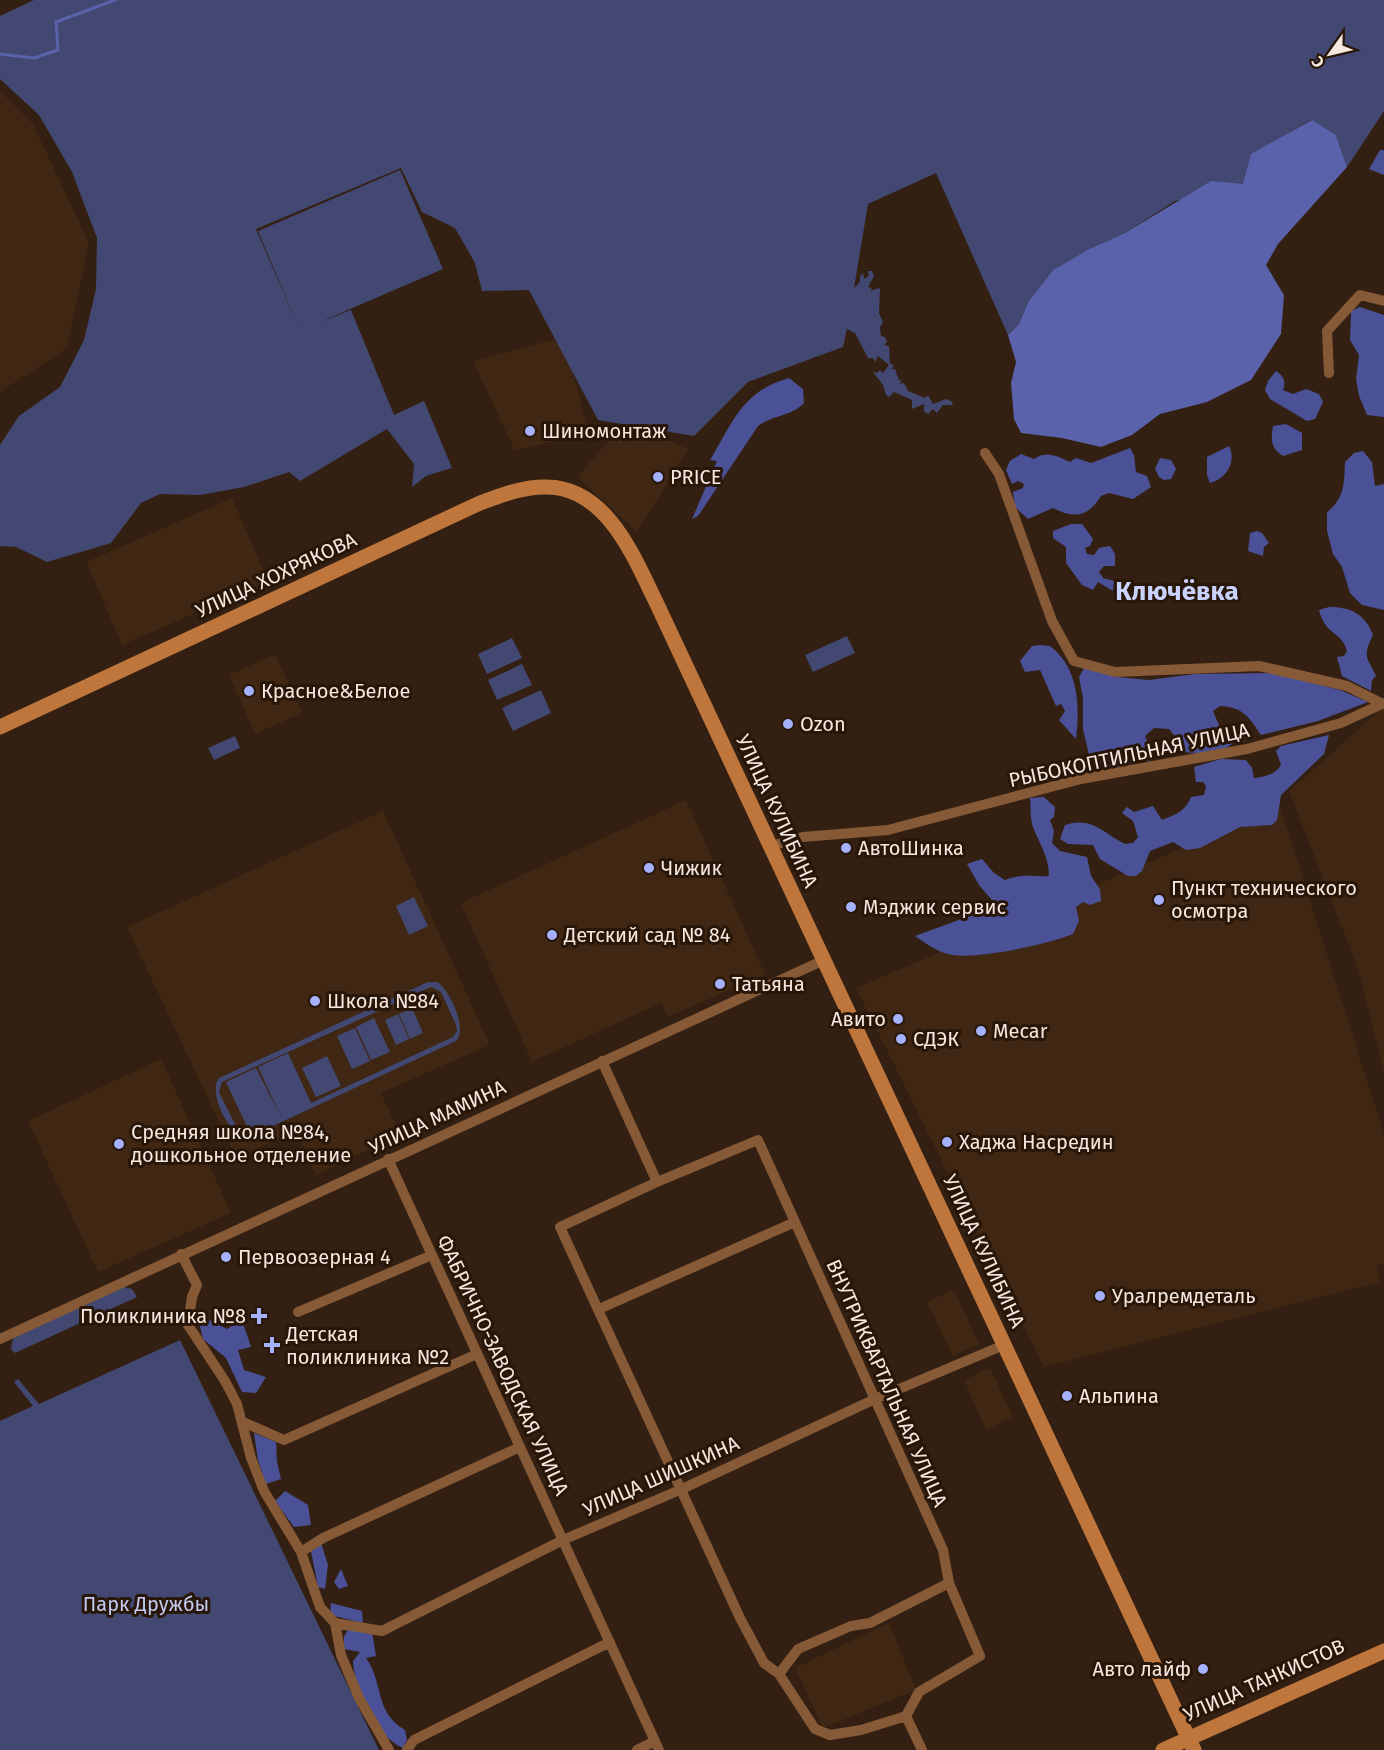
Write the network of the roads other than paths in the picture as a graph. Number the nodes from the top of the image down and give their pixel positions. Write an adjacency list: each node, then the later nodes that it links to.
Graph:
1 (1384, 302): 2 (street)
2 (1329, 373)
3 (985, 453): 5 (street)
4 (575, 494): 6 (main road, УЛИЦА ХОХРЯКОВА); 7 (main road, УЛИЦА КУЛИБИНА)
5 (1384, 703): 7 (street, РЫБОКОПТИЛЬНАЯ УЛИЦА)
6 (0, 727)
7 (771, 846): 8 (main road, УЛИЦА КУЛИБИНА)
8 (824, 960): 9 (street, УЛИЦА МАМИНА); 18 (main road, УЛИЦА КУЛИБИНА)
9 (602, 1061): 10 (street, УЛИЦА МАМИНА); 11 (street)
10 (388, 1160): 13 (street, УЛИЦА МАМИНА); 14 (street, ФАБРИЧНО-ЗАВОДСКАЯ УЛИЦА)
11 (657, 1182): 12 (street, ВНУТРИКВАРТАЛЬНАЯ УЛИЦА); 15 (street, ВНУТРИКВАРТАЛЬНАЯ УЛИЦА)
12 (795, 1222): 15 (street); 20 (street, ВНУТРИКВАРТАЛЬНАЯ УЛИЦА)
13 (181, 1254): 17 (street, УЛИЦА МАМИНА); 21 (street)
14 (432, 1255): 16 (street); 19 (street, ФАБРИЧНО-ЗАВОДСКАЯ УЛИЦА)
15 (599, 1309): 23 (street, ВНУТРИКВАРТАЛЬНАЯ УЛИЦА)
16 (298, 1312)
17 (0, 1339)
18 (1004, 1345): 20 (street, УЛИЦА ШИШКИНА); 32 (main road, УЛИЦА КУЛИБИНА)
19 (477, 1354): 21 (street); 22 (street, ФАБРИЧНО-ЗАВОДСКАЯ УЛИЦА)
20 (875, 1399): 23 (street, УЛИЦА ШИШКИНА); 26 (street, ВНУТРИКВАРТАЛЬНАЯ УЛИЦА)
21 (243, 1422): 25 (street)
22 (520, 1447): 24 (street, ФАБРИЧНО-ЗАВОДСКАЯ УЛИЦА); 25 (street)
23 (682, 1489): 24 (street, УЛИЦА ШИШКИНА); 30 (street, ВНУТРИКВАРТАЛЬНАЯ УЛИЦА)
24 (563, 1540): 27 (street, УЛИЦА ШИШКИНА); 28 (street, ФАБРИЧНО-ЗАВОДСКАЯ УЛИЦА)
25 (301, 1552): 27 (street)
26 (950, 1582): 30 (street); 31 (street, ВНУТРИКВАРТАЛЬНАЯ УЛИЦА)
27 (335, 1623): 34 (street)
28 (610, 1642): 33 (street, ФАБРИЧНО-ЗАВОДСКАЯ УЛИЦА); 35 (street)
29 (1384, 1651): 32 (main road, УЛИЦА ТАНКИСТОВ)
30 (779, 1674): 31 (street, ВНУТРИКВАРТАЛЬНАЯ УЛИЦА)
31 (906, 1716): 37 (street)
32 (1191, 1744): 38 (main road, УЛИЦА ТАНКИСТОВ)
33 (657, 1746): 36 (street)
34 (389, 1750)
35 (407, 1750)
36 (637, 1750)
37 (922, 1750)
38 (1163, 1750)

